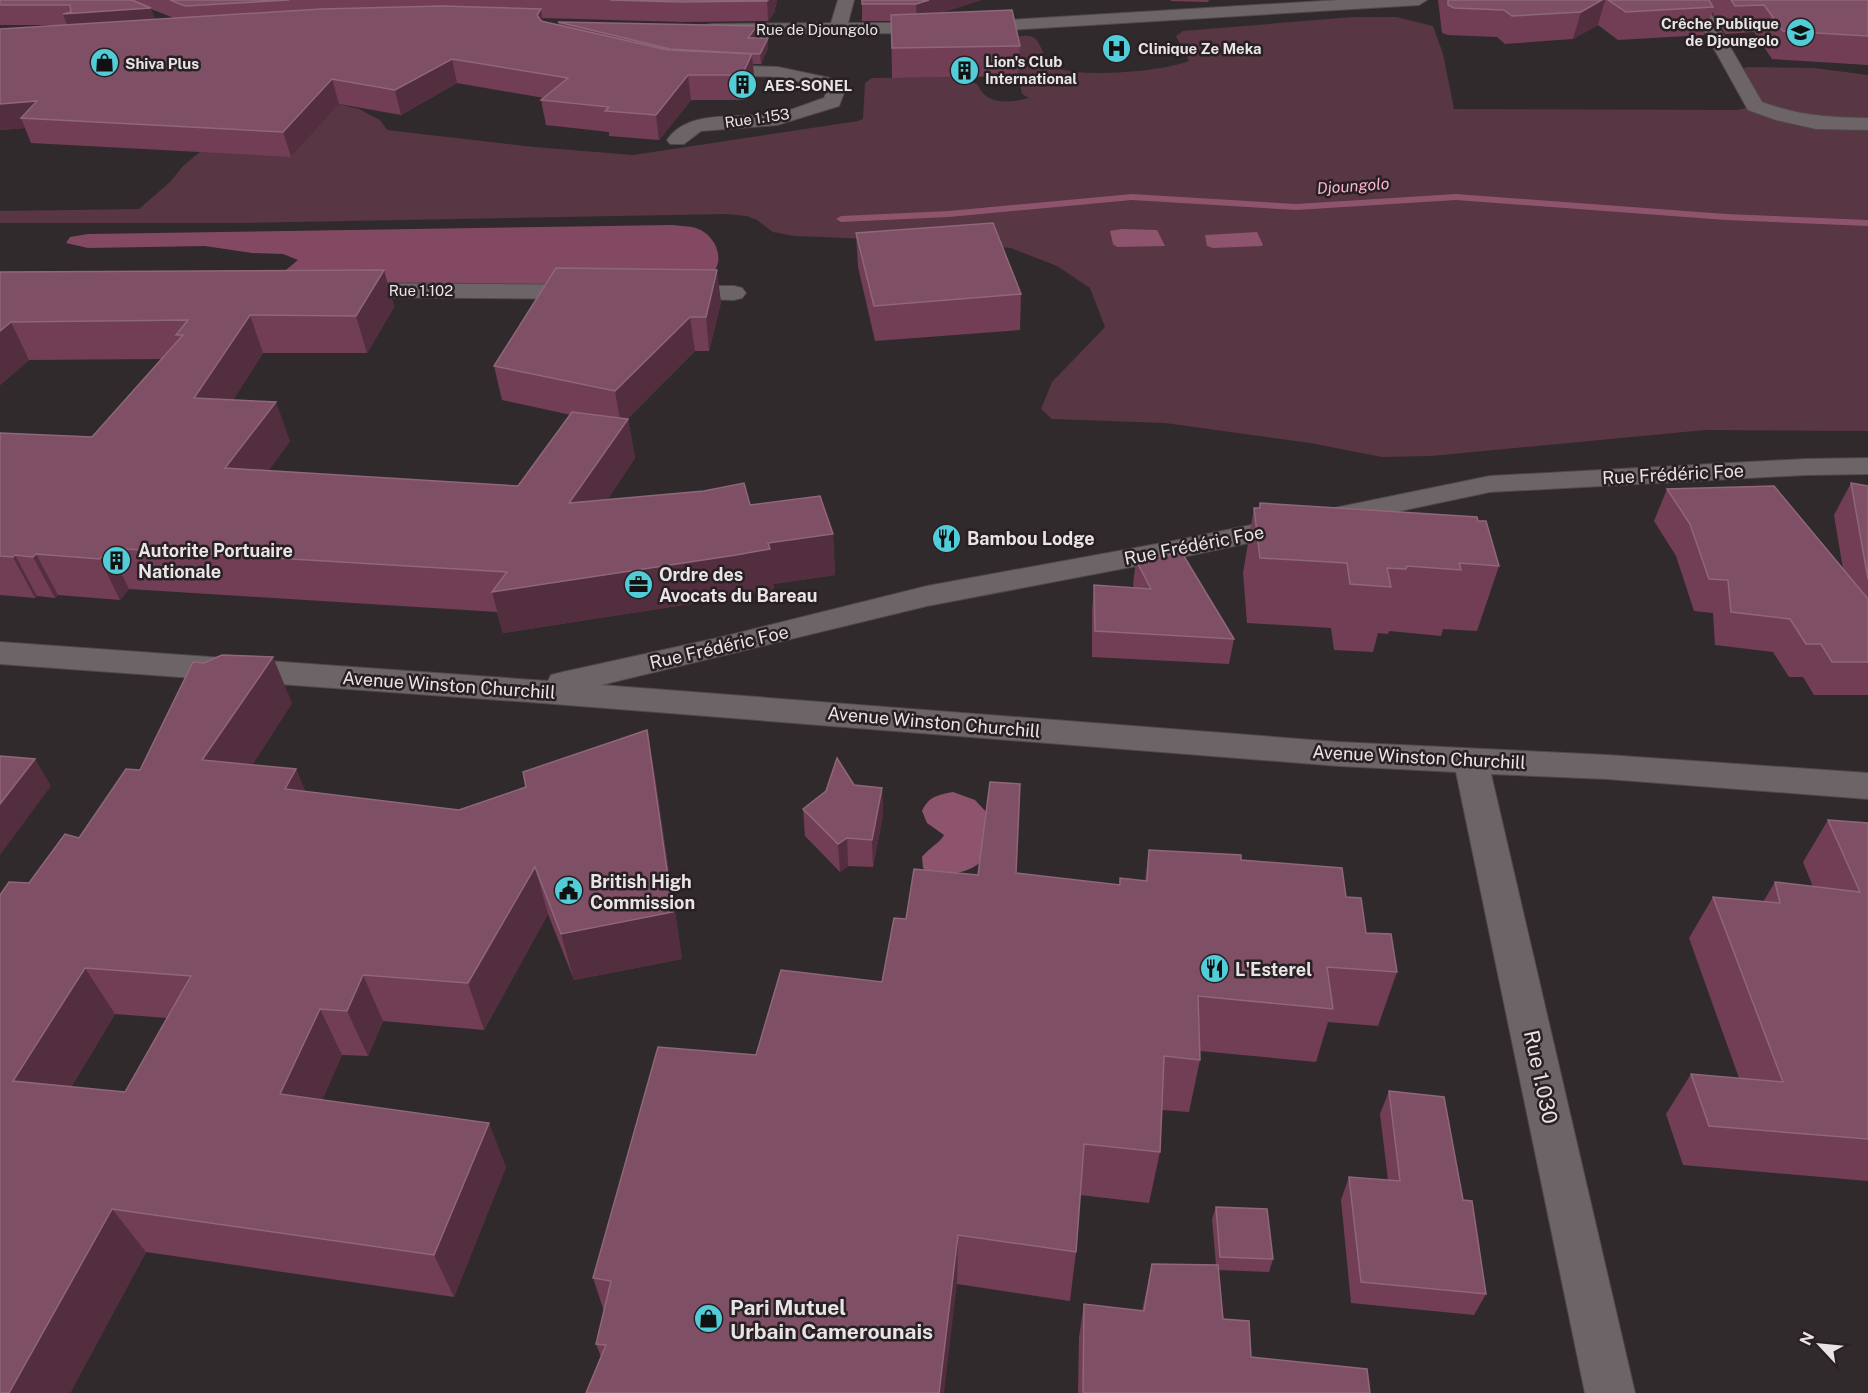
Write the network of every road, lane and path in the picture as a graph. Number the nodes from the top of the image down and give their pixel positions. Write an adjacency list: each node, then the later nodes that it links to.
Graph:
1 (846, 0): 5 (street)
2 (1419, 0): 5 (street, Rue de Djoungolo)
3 (1695, 0): 7 (street)
4 (695, 29): 5 (street, Rue de Djoungolo)
5 (838, 30)
6 (690, 69): 8 (street, Rue 1.153)
7 (1868, 124)
8 (677, 140)
9 (317, 290): 10 (street, Rue 1.102)
10 (603, 292)
11 (651, 292): 12 (street)
12 (734, 293)
13 (1868, 466): 15 (street, Rue Frédéric Foe)
14 (0, 653): 15 (street, Avenue Winston Churchill)
15 (529, 691): 16 (street, Avenue Winston Churchill)
16 (1471, 760): 17 (street, Avenue Winston Churchill); 18 (street, Rue 1.030)
17 (1868, 786)
18 (1610, 1393)

